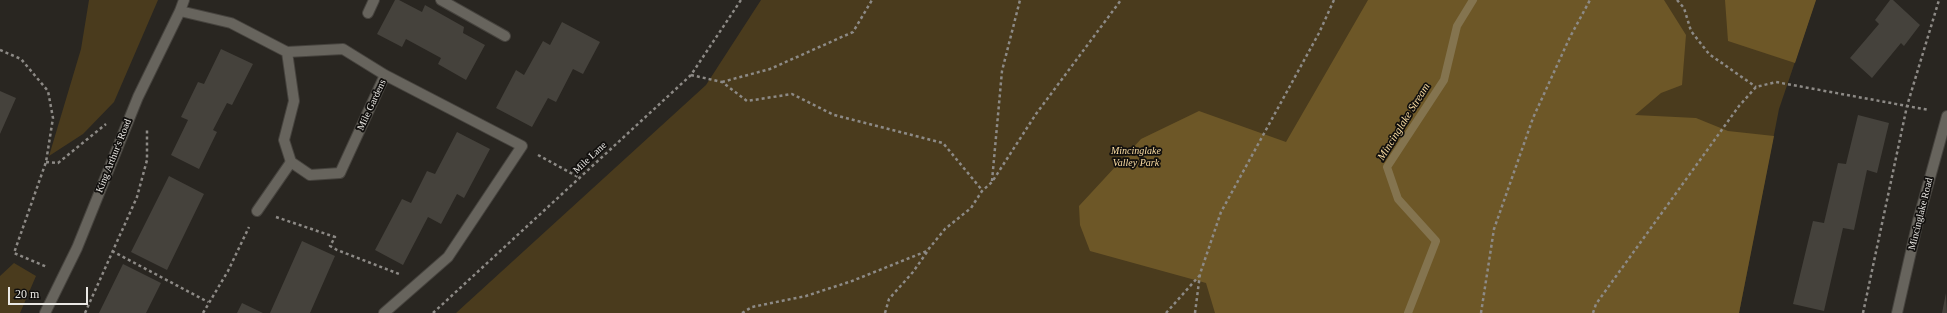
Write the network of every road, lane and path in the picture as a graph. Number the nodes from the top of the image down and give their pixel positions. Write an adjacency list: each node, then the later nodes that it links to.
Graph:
1 (184, 0): 12 (street, King Arthur's Road)
2 (374, 0): 13 (street)
3 (441, 0): 14 (street)
4 (740, 0): 18 (path, Mile Lane)
5 (872, 0): 19 (path)
6 (1020, 0): 30 (path)
7 (1121, 0): 30 (path)
8 (1334, 0): 36 (path)
9 (1590, 0): 49 (path)
10 (1677, 0): 20 (path)
11 (1939, 0): 21 (path)
12 (180, 11): 16 (street); 23 (street, King Arthur's Road)
13 (368, 13)
14 (505, 36)
15 (0, 50): 27 (path)
16 (287, 52): 17 (street); 28 (street)
17 (385, 75): 26 (street, Mile Gardens); 28 (street, Mile Gardens)
18 (691, 75): 19 (path); 29 (path, Mile Lane)
19 (722, 82): 31 (path)
20 (1756, 87): 21 (path); 50 (path)
21 (1907, 106): 22 (path); 51 (path)
22 (1934, 111)
23 (131, 114): 27 (path); 37 (street, King Arthur's Road)
24 (1947, 116): 52 (street, Mincinglake Road)
25 (148, 126): 34 (path)
26 (522, 146): 29 (path); 38 (street)
27 (46, 162): 37 (path)
28 (291, 162): 32 (street)
29 (580, 178): 44 (path, Mile Lane)
30 (992, 182): 31 (path)
31 (982, 190): 35 (path)
32 (257, 210): 38 (path)
33 (245, 236): 39 (path)
34 (112, 251): 39 (path); 41 (path)
35 (928, 251): 45 (path); 46 (path)
36 (1200, 274): 47 (path); 48 (path)
37 (64, 275): 40 (street, King Arthur's Road)
38 (420, 282): 43 (street)
39 (208, 302): 42 (path)
40 (45, 313)
41 (85, 313)
42 (203, 313)
43 (384, 313)
44 (433, 313)
45 (742, 313)
46 (885, 313)
47 (1166, 313)
48 (1195, 313)
49 (1481, 313)
50 (1594, 313)
51 (1863, 313)
52 (1897, 313)

